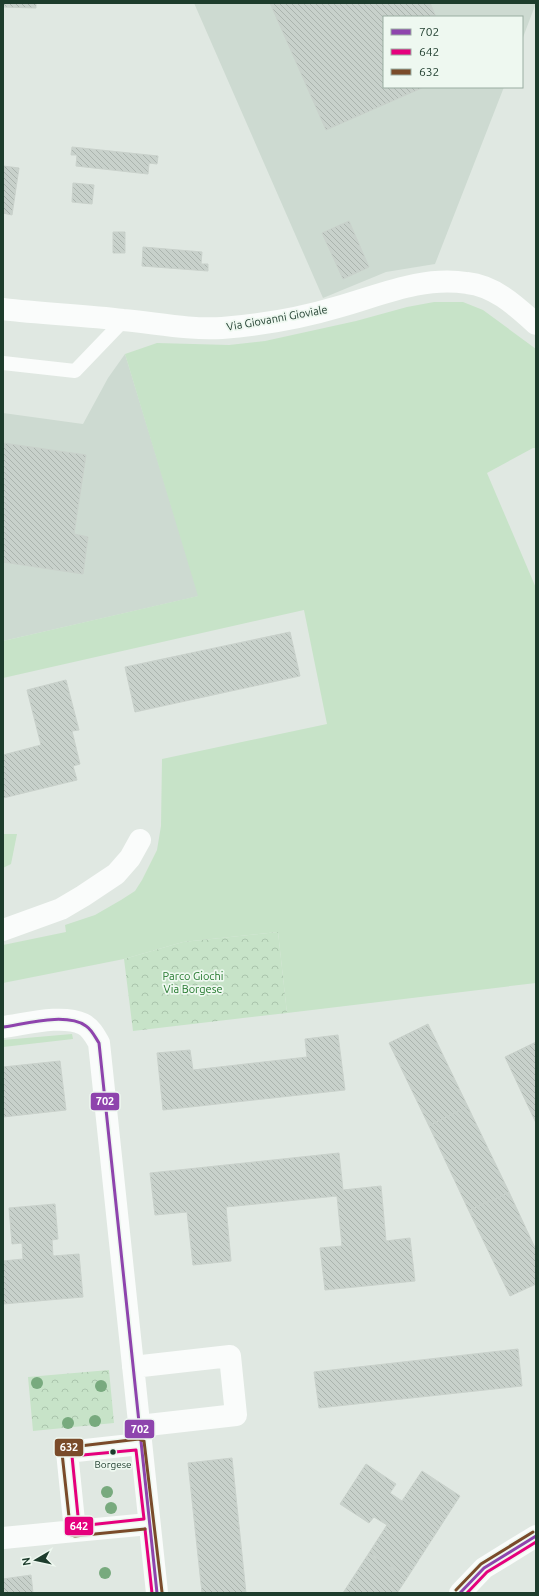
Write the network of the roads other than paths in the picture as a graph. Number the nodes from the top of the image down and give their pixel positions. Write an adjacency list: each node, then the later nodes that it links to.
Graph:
1 (3, 309): 2 (street, Via Giovanni Gioviale)
2 (124, 320): 3 (street, Via Giovanni Gioviale); 4 (lane)
3 (536, 324)
4 (3, 363)
5 (140, 840): 6 (street)
6 (3, 930)
7 (3, 1027): 8 (street)
8 (133, 1367): 9 (street); 9 (street)
9 (139, 1435): 10 (street); 11 (street)
10 (149, 1524): 11 (street); 14 (street)
11 (75, 1531): 13 (street)
12 (536, 1536): 15 (street)
13 (3, 1538)
14 (157, 1593)
15 (460, 1593)

